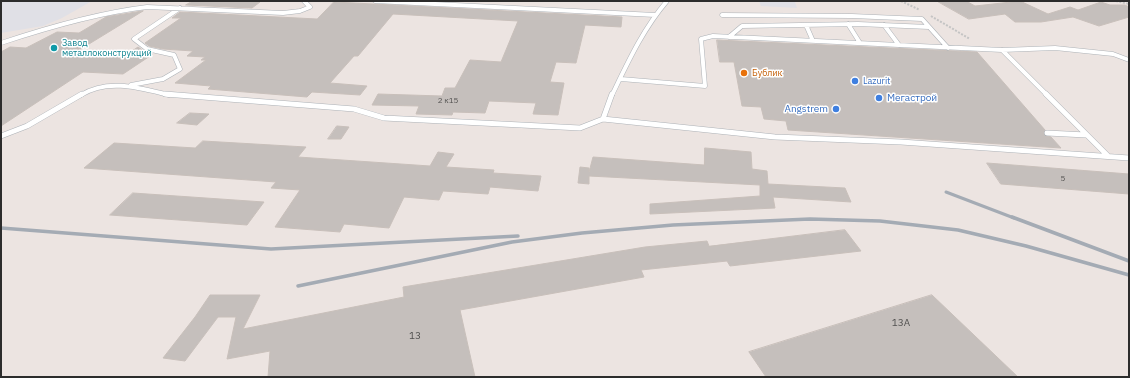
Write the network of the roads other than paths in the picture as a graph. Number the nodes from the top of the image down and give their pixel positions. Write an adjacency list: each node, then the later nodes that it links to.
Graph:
1 (304, 1): 7 (lane)
2 (375, 1): 5 (lane)
3 (511, 1): 6 (lane)
4 (667, 1): 9 (lane)
5 (442, 2): 6 (lane)
6 (509, 7): 9 (lane)
7 (180, 8): 18 (lane); 25 (lane)
8 (722, 15): 14 (lane)
9 (655, 16): 24 (lane)
10 (848, 24): 12 (lane); 13 (lane); 19 (lane)
11 (764, 25): 12 (lane); 15 (lane); 16 (lane)
12 (806, 25): 17 (lane)
13 (884, 25): 14 (lane); 20 (lane)
14 (929, 27): 21 (lane)
15 (729, 37): 16 (lane); 24 (lane)
16 (768, 39): 17 (lane)
17 (813, 41): 19 (lane)
18 (1, 43)
19 (860, 43): 20 (lane)
20 (898, 45): 21 (lane)
21 (948, 48): 22 (lane)
22 (1002, 50): 23 (lane); 29 (lane)
23 (1129, 60)
24 (621, 79): 26 (lane)
25 (127, 85): 26 (lane); 28 (lane)
26 (603, 119): 30 (lane)
27 (1047, 133): 29 (lane)
28 (1, 136)
29 (1086, 136): 30 (lane)
30 (1108, 156): 31 (lane)
31 (1129, 158)

